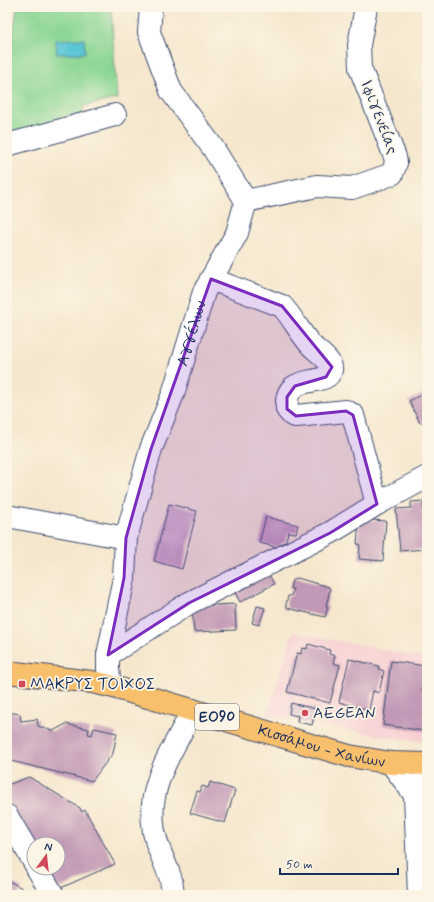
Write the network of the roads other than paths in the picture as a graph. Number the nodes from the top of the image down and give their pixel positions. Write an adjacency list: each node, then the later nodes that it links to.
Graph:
1 (151, 7): 5 (street)
2 (366, 7): 5 (street, Ιφιγενείας)
3 (115, 115): 4 (street)
4 (7, 145)
5 (246, 201): 6 (street, Αγγέλων)
6 (211, 279): 8 (street); 10 (street, Αγγέλων)
7 (427, 478): 8 (street)
8 (377, 504): 11 (street)
9 (7, 516): 10 (street)
10 (126, 538): 11 (street, Αγγέλων)
11 (108, 655): 13 (street, Αγγέλων)
12 (7, 672): 13 (main road, Κισσάμου - Χανίων / ΕΟ90)
13 (110, 686): 14 (main road, Κισσάμου - Χανίων / ΕΟ90)
14 (193, 710): 15 (main road, Κισσάμου - Χανίων / ΕΟ90); 23 (street)
15 (391, 762): 16 (main road, Κισσάμου - Χανίων / ΕΟ90); 18 (street)
16 (427, 764)
17 (427, 774): 18 (street)
18 (415, 795): 24 (street)
19 (7, 816): 20 (street)
20 (26, 848)
21 (42, 876): 22 (street)
22 (53, 895)
23 (173, 895)
24 (419, 895)

